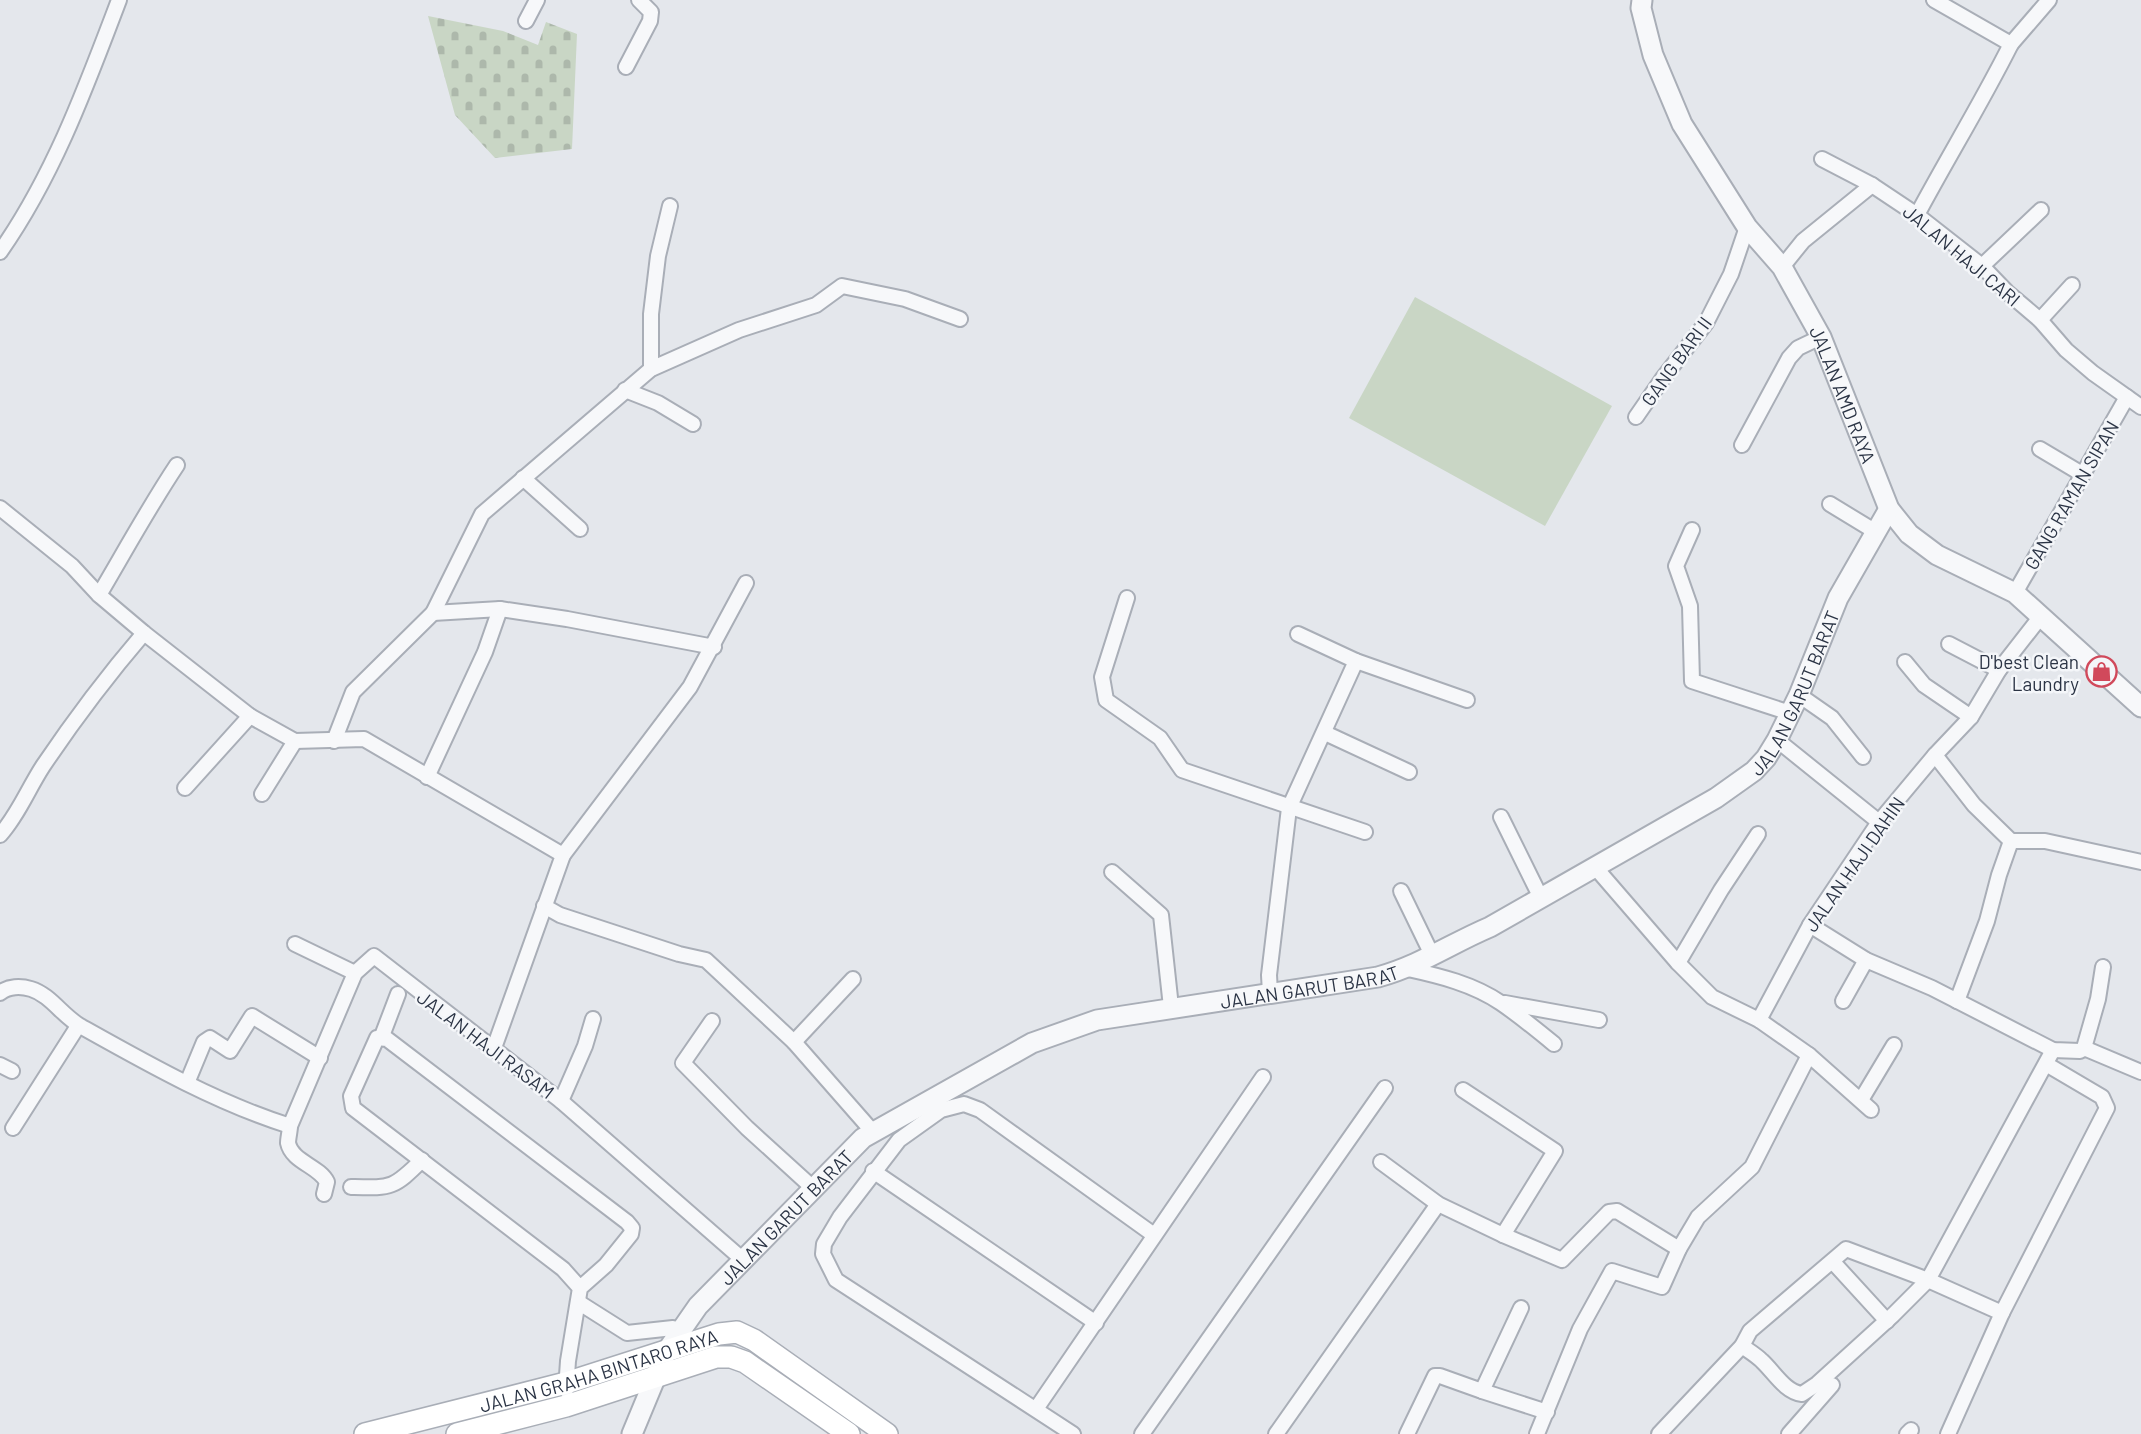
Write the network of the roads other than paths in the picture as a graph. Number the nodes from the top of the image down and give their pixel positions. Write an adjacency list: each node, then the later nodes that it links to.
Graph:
1 (119, 0): 16 (street)
2 (537, 0): 7 (street)
3 (639, 0): 9 (street)
4 (1642, 0): 15 (street, JALAN AMD RAYA)
5 (1934, 0): 8 (street)
6 (2049, 0): 8 (street)
7 (526, 21)
8 (2011, 44): 14 (street)
9 (626, 67)
10 (1822, 159): 11 (street, JALAN HAJI CARI)
11 (1872, 185): 14 (street, JALAN HAJI CARI); 18 (street)
12 (670, 206): 23 (street)
13 (2041, 210): 17 (street)
14 (1917, 215): 17 (street, JALAN HAJI CARI)
15 (1747, 226): 18 (street, JALAN AMD RAYA); 27 (street, GANG BARI II)
16 (0, 252)
17 (1982, 266): 21 (street, JALAN HAJI CARI)
18 (1782, 267): 22 (street, JALAN AMD RAYA)
19 (2072, 285): 21 (street)
20 (960, 319): 23 (street)
21 (2040, 320): 25 (street, JALAN HAJI CARI)
22 (1821, 337): 29 (street); 36 (street, JALAN AMD RAYA)
23 (651, 369): 24 (street)
24 (625, 390): 28 (street); 33 (street)
25 (2127, 397): 26 (street, JALAN HAJI CARI); 32 (street, GANG RAMAN SIPAN)
26 (2141, 407)
27 (1636, 416)
28 (693, 424)
29 (1742, 445)
30 (2040, 449): 32 (street)
31 (177, 465): 42 (street)
32 (2082, 474): 41 (street, GANG RAMAN SIPAN)
33 (523, 478): 37 (street); 45 (street)
34 (1830, 504): 39 (street)
35 (0, 508): 42 (street)
36 (1889, 509): 39 (street, JALAN GARUT BARAT); 41 (street, JALAN AMD RAYA)
37 (580, 529)
38 (1692, 530): 55 (street)
39 (1875, 532): 55 (street, JALAN GARUT BARAT)
40 (746, 583): 50 (street)
41 (2015, 593): 46 (street, JALAN AMD RAYA)
42 (99, 595): 47 (street)
43 (1127, 598): 69 (street)
44 (500, 609): 45 (street); 50 (street); 66 (street)
45 (433, 613): 62 (street)
46 (2042, 615): 53 (street, JALAN HAJI DAHIN); 56 (street, JALAN AMD RAYA)
47 (144, 633): 57 (street); 74 (street)
48 (1298, 634): 51 (street)
49 (1949, 644): 53 (street)
50 (714, 647): 76 (street)
51 (1356, 661): 54 (street); 59 (street)
52 (1905, 663): 58 (street)
53 (1999, 670): 58 (street, JALAN HAJI DAHIN)
54 (1467, 700)
55 (1795, 704): 60 (street, JALAN GARUT BARAT); 64 (street)
56 (2141, 707)
57 (250, 716): 61 (street); 67 (street)
58 (1971, 718): 63 (street, JALAN HAJI DAHIN)
59 (1325, 733): 65 (street); 69 (street)
60 (1777, 740): 71 (street); 78 (street, JALAN GARUT BARAT)
61 (295, 741): 62 (street); 68 (street)
62 (334, 741): 66 (street)
63 (1935, 755): 71 (street, JALAN HAJI DAHIN); 75 (street)
64 (1863, 757)
65 (1409, 772)
66 (426, 777): 76 (street)
67 (185, 788)
68 (262, 794)
69 (1289, 808): 72 (street); 93 (street)
70 (1501, 817): 81 (street)
71 (1879, 822): 83 (street, JALAN HAJI DAHIN)
72 (1365, 832)
73 (1758, 834): 87 (street)
74 (0, 835)
75 (2011, 841): 77 (street); 96 (street)
76 (563, 855): 82 (street)
77 (2141, 862)
78 (1595, 867): 81 (street, JALAN GARUT BARAT); 87 (street)
79 (1112, 872): 98 (street)
80 (1401, 891): 85 (street)
81 (1541, 898): 85 (street, JALAN GARUT BARAT)
82 (544, 906): 105 (street); 108 (street)
83 (1810, 925): 86 (street); 101 (street, JALAN HAJI DAHIN)
84 (295, 944): 90 (street)
85 (1433, 957): 89 (street, JALAN GARUT BARAT)
86 (1866, 960): 95 (street); 96 (street)
87 (1678, 963): 101 (street)
88 (2103, 967): 109 (street)
89 (1408, 969): 93 (street, JALAN GARUT BARAT); 97 (street)
90 (355, 973): 108 (street, JALAN HAJI RASAM); 112 (street)
91 (853, 979): 105 (street)
92 (0, 993): 103 (street)
93 (1270, 993): 98 (street, JALAN GARUT BARAT)
94 (398, 994): 104 (street)
95 (1843, 1001)
96 (1957, 1001): 110 (street)
97 (1500, 1002): 100 (street); 106 (street)
98 (1171, 1007): 122 (street, JALAN GARUT BARAT)
99 (593, 1020): 119 (street)
100 (1599, 1020)
101 (1759, 1020): 111 (street)
102 (712, 1021): 127 (street)
103 (78, 1026): 116 (street); 121 (street)
104 (382, 1036): 123 (street); 136 (street)
105 (794, 1042): 122 (street)
106 (1554, 1044)
107 (1894, 1045): 111 (street)
108 (494, 1048): 119 (street, JALAN HAJI RASAM)
109 (2084, 1048): 110 (street); 114 (street)
110 (2053, 1050): 113 (street)
111 (1809, 1055): 132 (street)
112 (320, 1058): 116 (street); 120 (street)
113 (2046, 1064): 135 (street); 138 (street)
114 (2141, 1072)
115 (1263, 1077): 130 (street)
116 (187, 1083): 120 (street)
117 (1385, 1088): 157 (street)
118 (1463, 1090): 131 (street)
119 (561, 1101): 133 (street, JALAN HAJI RASAM)
120 (290, 1126): 128 (street)
121 (13, 1128)
122 (873, 1132): 127 (street, JALAN GARUT BARAT)
123 (422, 1160): 126 (street); 136 (street)
124 (1381, 1163): 129 (street)
125 (873, 1171): 130 (street); 140 (street); 149 (street)
126 (351, 1187)
127 (813, 1188): 133 (street, JALAN GARUT BARAT)
128 (324, 1194)
129 (1438, 1204): 131 (street); 158 (street)
130 (1154, 1235): 140 (street)
131 (1503, 1235): 132 (street)
132 (1679, 1249): 150 (street)
133 (742, 1259): 143 (street, JALAN GARUT BARAT)
134 (1833, 1262): 135 (street); 139 (street); 142 (street)
135 (1928, 1280): 138 (street); 139 (street)
136 (579, 1295): 141 (street); 145 (street)
137 (1521, 1308): 147 (street)
138 (2003, 1313): 163 (street)
139 (1887, 1321): 142 (street)
140 (1096, 1323): 149 (street)
141 (673, 1328)
142 (1742, 1346): 161 (street)
143 (666, 1352): 144 (street, JALAN GARUT BARAT); 145 (main road, JALAN GRAHA BINTARO RAYA); 155 (main road, JALAN GRAHA BINTARO RAYA)
144 (656, 1376): 148 (main road, JALAN GRAHA BINTARO RAYA); 153 (street, JALAN GARUT BARAT); 154 (main road, JALAN GRAHA BINTARO RAYA)
145 (566, 1383): 148 (street); 151 (main road, JALAN GRAHA BINTARO RAYA)
146 (1832, 1385): 162 (street)
147 (1482, 1391): 150 (street); 159 (street)
148 (566, 1406): 152 (main road, JALAN GRAHA BINTARO RAYA)
149 (1036, 1409): 156 (street)
150 (1547, 1412): 160 (street)
151 (365, 1434)
152 (457, 1434)
153 (632, 1434)
154 (849, 1434)
155 (887, 1434)
156 (1073, 1434)
157 (1142, 1434)
158 (1276, 1434)
159 (1407, 1434)
160 (1537, 1434)
161 (1659, 1434)
162 (1789, 1434)
163 (1948, 1434)

